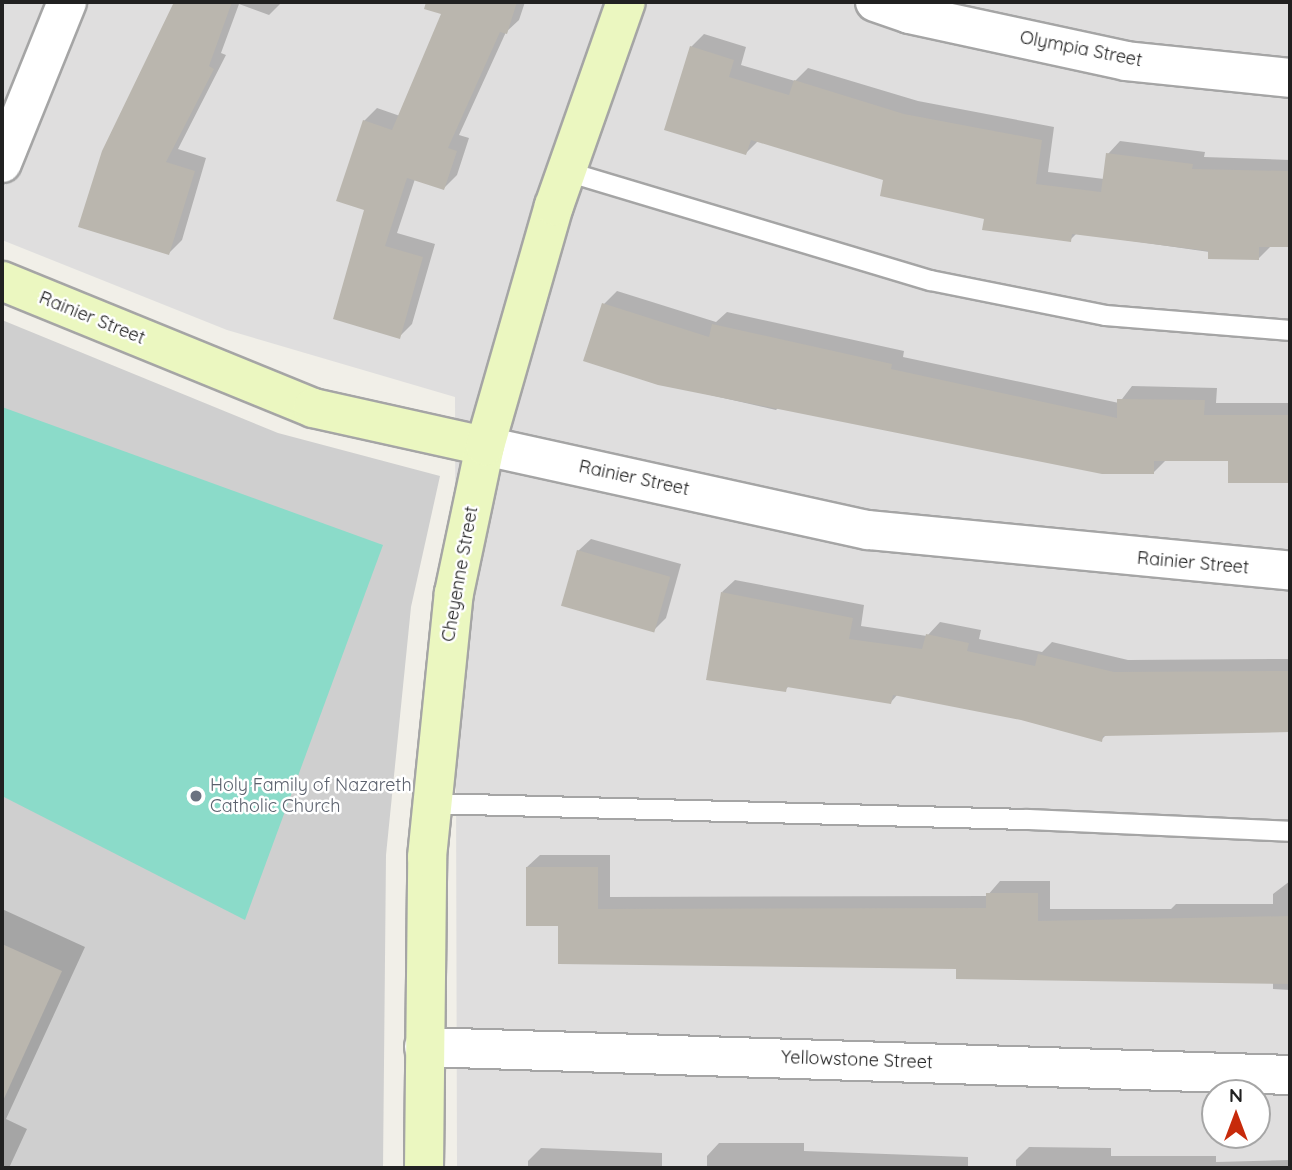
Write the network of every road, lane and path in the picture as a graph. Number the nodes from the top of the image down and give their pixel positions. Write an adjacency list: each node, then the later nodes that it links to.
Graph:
1 (67, 2): 5 (street)
2 (626, 2): 6 (street, Cheyenne Street)
3 (874, 2): 4 (street, Olympia Street)
4 (1290, 78)
5 (2, 163)
6 (566, 171): 8 (lane); 9 (street, Cheyenne Street)
7 (2, 281): 9 (street, Rainier Street)
8 (1290, 330)
9 (485, 446): 10 (street, Rainier Street); 11 (street, Cheyenne Street)
10 (1290, 571)
11 (431, 803): 12 (lane); 13 (street, Cheyenne Street)
12 (1290, 831)
13 (424, 1047): 14 (street, Yellowstone Street); 15 (street, Cheyenne Street)
14 (1290, 1075)
15 (424, 1168)

